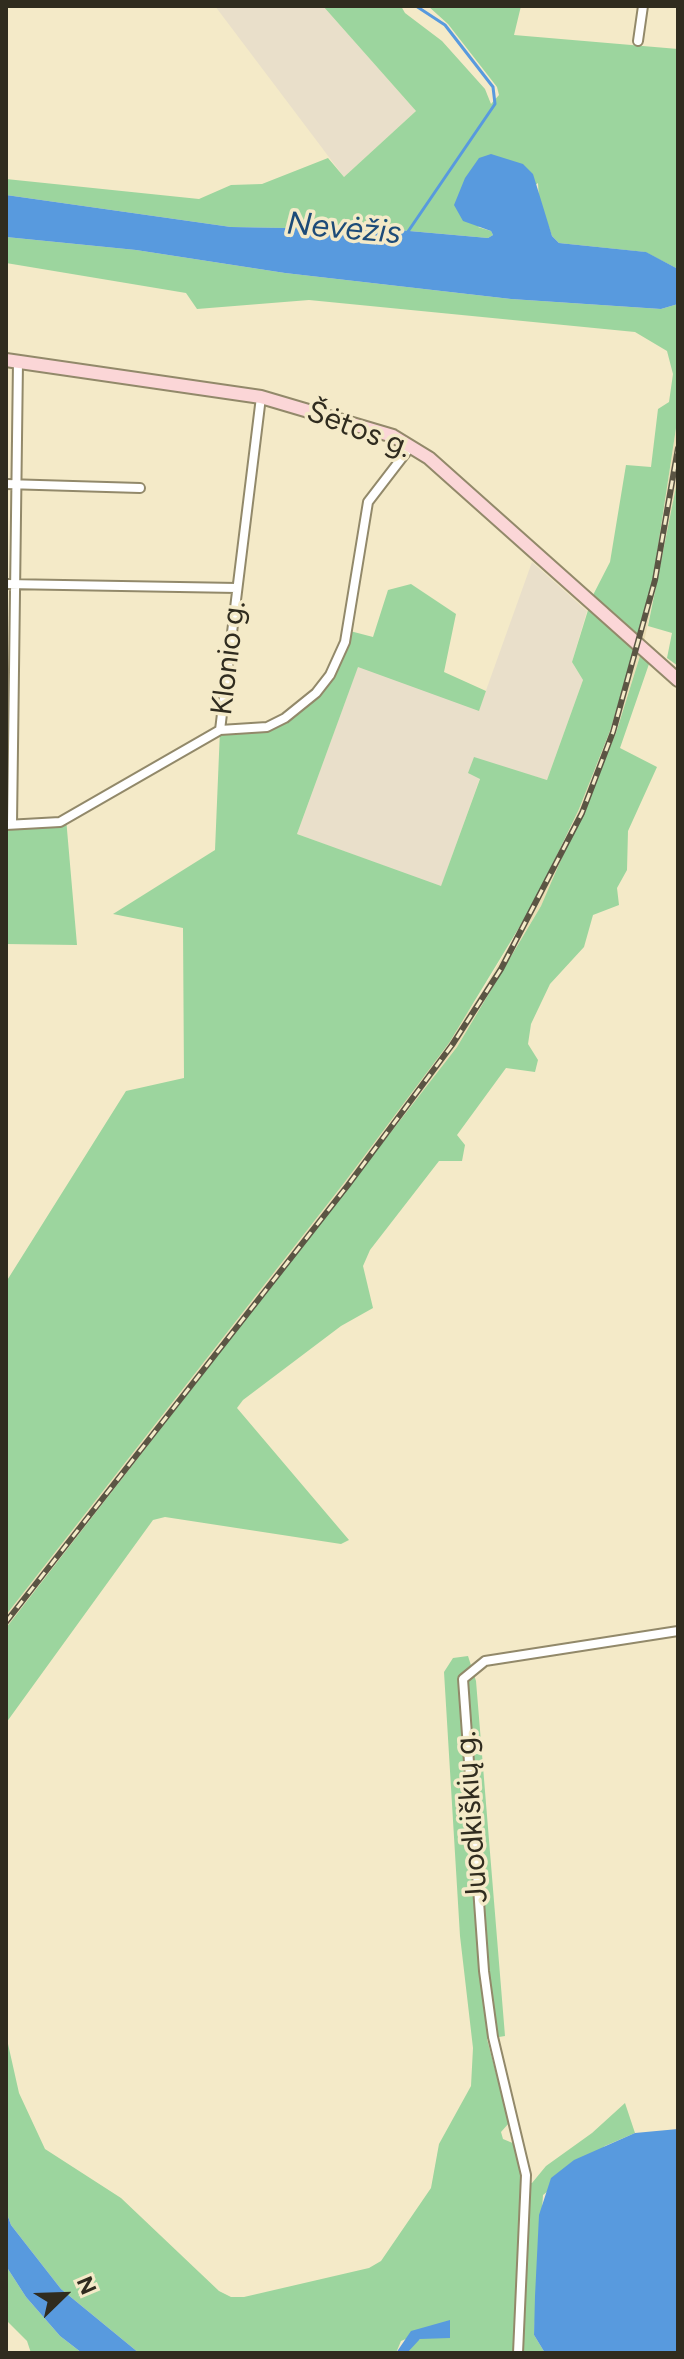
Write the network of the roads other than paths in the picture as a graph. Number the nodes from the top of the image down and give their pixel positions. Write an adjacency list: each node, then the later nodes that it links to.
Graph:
1 (643, 6): 2 (street)
2 (638, 41)
3 (12, 361): 4 (main road, Šėtos g.); 6 (street)
4 (261, 397): 5 (main road, Šėtos g.); 9 (street, Klonio g.)
5 (411, 446): 10 (main road, Šėtos g.); 11 (street)
6 (10, 484): 7 (street); 8 (street)
7 (140, 488)
8 (10, 584): 9 (street); 12 (street)
9 (237, 588): 11 (street, Klonio g.)
10 (678, 680)
11 (220, 730): 12 (street, Klonio g.)
12 (9, 825)
13 (678, 1631): 14 (street, Juodkiškių g.)
14 (518, 2353)

